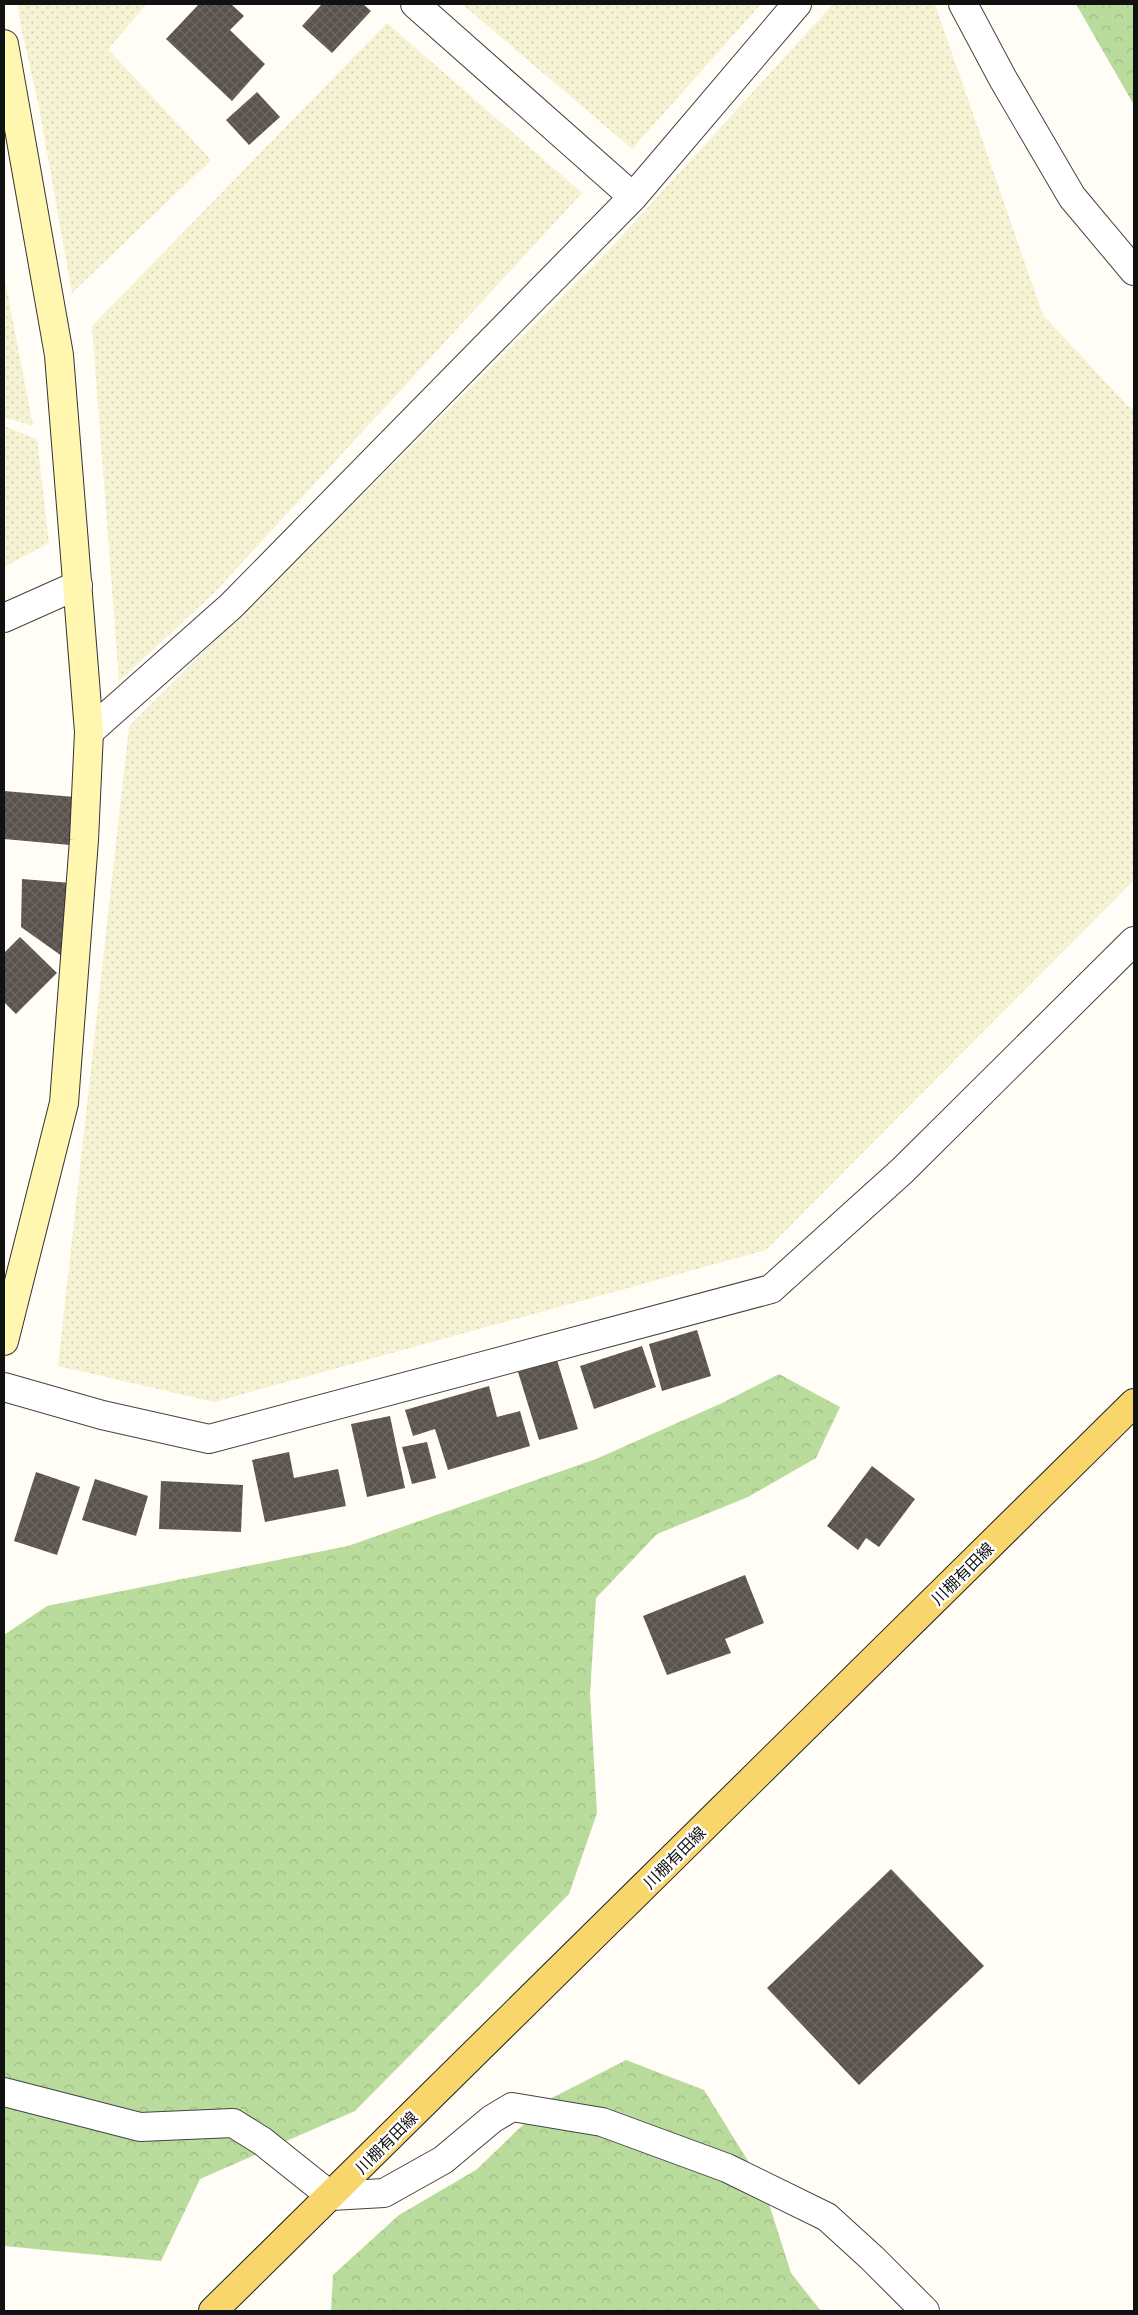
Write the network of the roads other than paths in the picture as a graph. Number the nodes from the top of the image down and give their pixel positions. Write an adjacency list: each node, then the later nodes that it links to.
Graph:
1 (414, 4): 5 (street)
2 (797, 4): 5 (street)
3 (963, 4): 6 (street)
4 (4, 44): 7 (street)
5 (633, 197): 9 (street)
6 (1134, 271)
7 (78, 585): 8 (street); 9 (street)
8 (4, 618)
9 (90, 732): 11 (street)
10 (1134, 941): 12 (street)
11 (4, 1341)
12 (4, 1387)
13 (1134, 1403): 15 (main road, 川棚有田線)
14 (4, 2092): 15 (street)
15 (331, 2196): 16 (main road, 川棚有田線); 17 (street)
16 (213, 2311)
17 (925, 2311)

